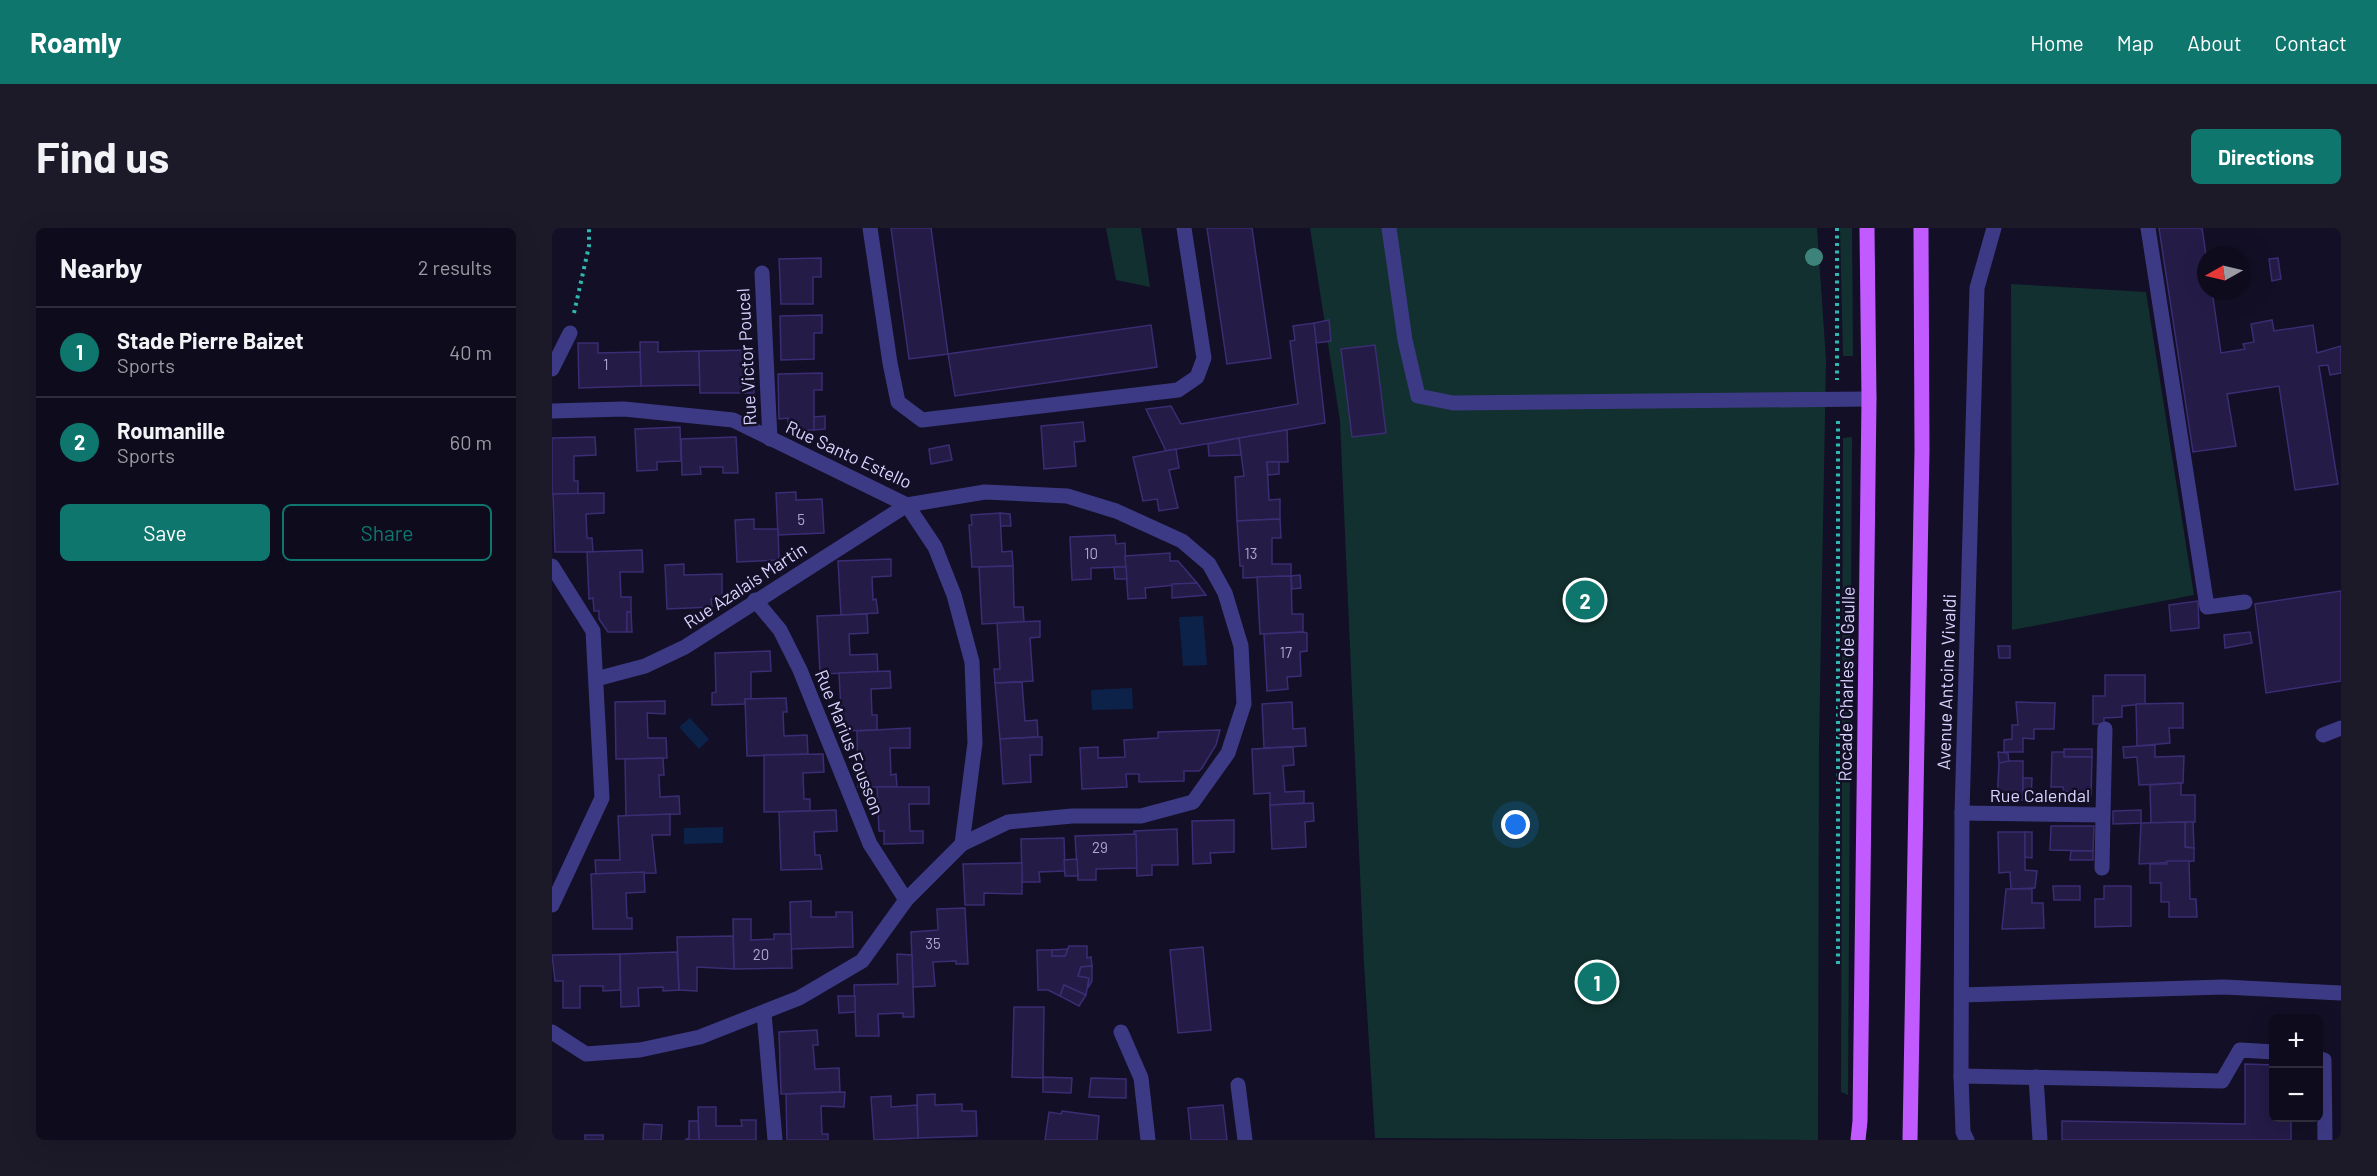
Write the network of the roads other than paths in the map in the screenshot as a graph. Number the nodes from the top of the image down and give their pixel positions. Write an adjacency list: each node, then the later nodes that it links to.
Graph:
1 (870, 228): 2 (street)
2 (1184, 228)
3 (1389, 228): 11 (street)
4 (1867, 228): 11 (main road, Rocade Charles de Gaulle)
5 (1921, 228): 43 (main road)
6 (1994, 228): 22 (street, Avenue Antoine Vivaldi)
7 (2148, 228): 17 (street)
8 (762, 273): 13 (street, Rue Victor Poucel)
9 (570, 333): 10 (street)
10 (552, 369)
11 (1869, 399): 42 (main road, Rocade Charles de Gaulle)
12 (552, 411): 13 (street, Rue Santo Estello)
13 (770, 439): 14 (street, Rue Santo Estello)
14 (907, 506): 16 (street, Rue Azalais Martin); 24 (street); 24 (street, Rue Santo Estello)
15 (552, 566): 18 (street)
16 (755, 600): 18 (street, Rue Azalais Martin); 26 (street, Rue Marius Fousson)
17 (2245, 602)
18 (596, 679): 27 (street)
19 (2341, 728): 21 (street)
20 (2104, 729): 23 (street, Rue Calendal)
21 (2323, 735)
22 (1962, 813): 23 (street, Rue Calendal); 29 (street, Avenue Antoine Vivaldi)
23 (2103, 814): 25 (street)
24 (962, 844): 26 (street, Rue Santo Estello)
25 (2102, 868)
26 (906, 900): 30 (street, Rue Santo Estello)
27 (552, 905)
28 (2341, 993): 29 (street)
29 (1962, 995): 35 (street, Avenue Antoine Vivaldi)
30 (764, 1013): 31 (street, Rue Santo Estello); 39 (street)
31 (552, 1032)
32 (1121, 1032): 40 (street)
33 (2269, 1052): 36 (street)
34 (2323, 1060): 45 (street)
35 (1961, 1076): 36 (street); 38 (street, Avenue Antoine Vivaldi)
36 (2036, 1077): 44 (street)
37 (1238, 1085): 41 (street)
38 (1965, 1136)
39 (775, 1140)
40 (1148, 1140)
41 (1245, 1140)
42 (1858, 1140)
43 (1910, 1140)
44 (2040, 1140)
45 (2325, 1140)

